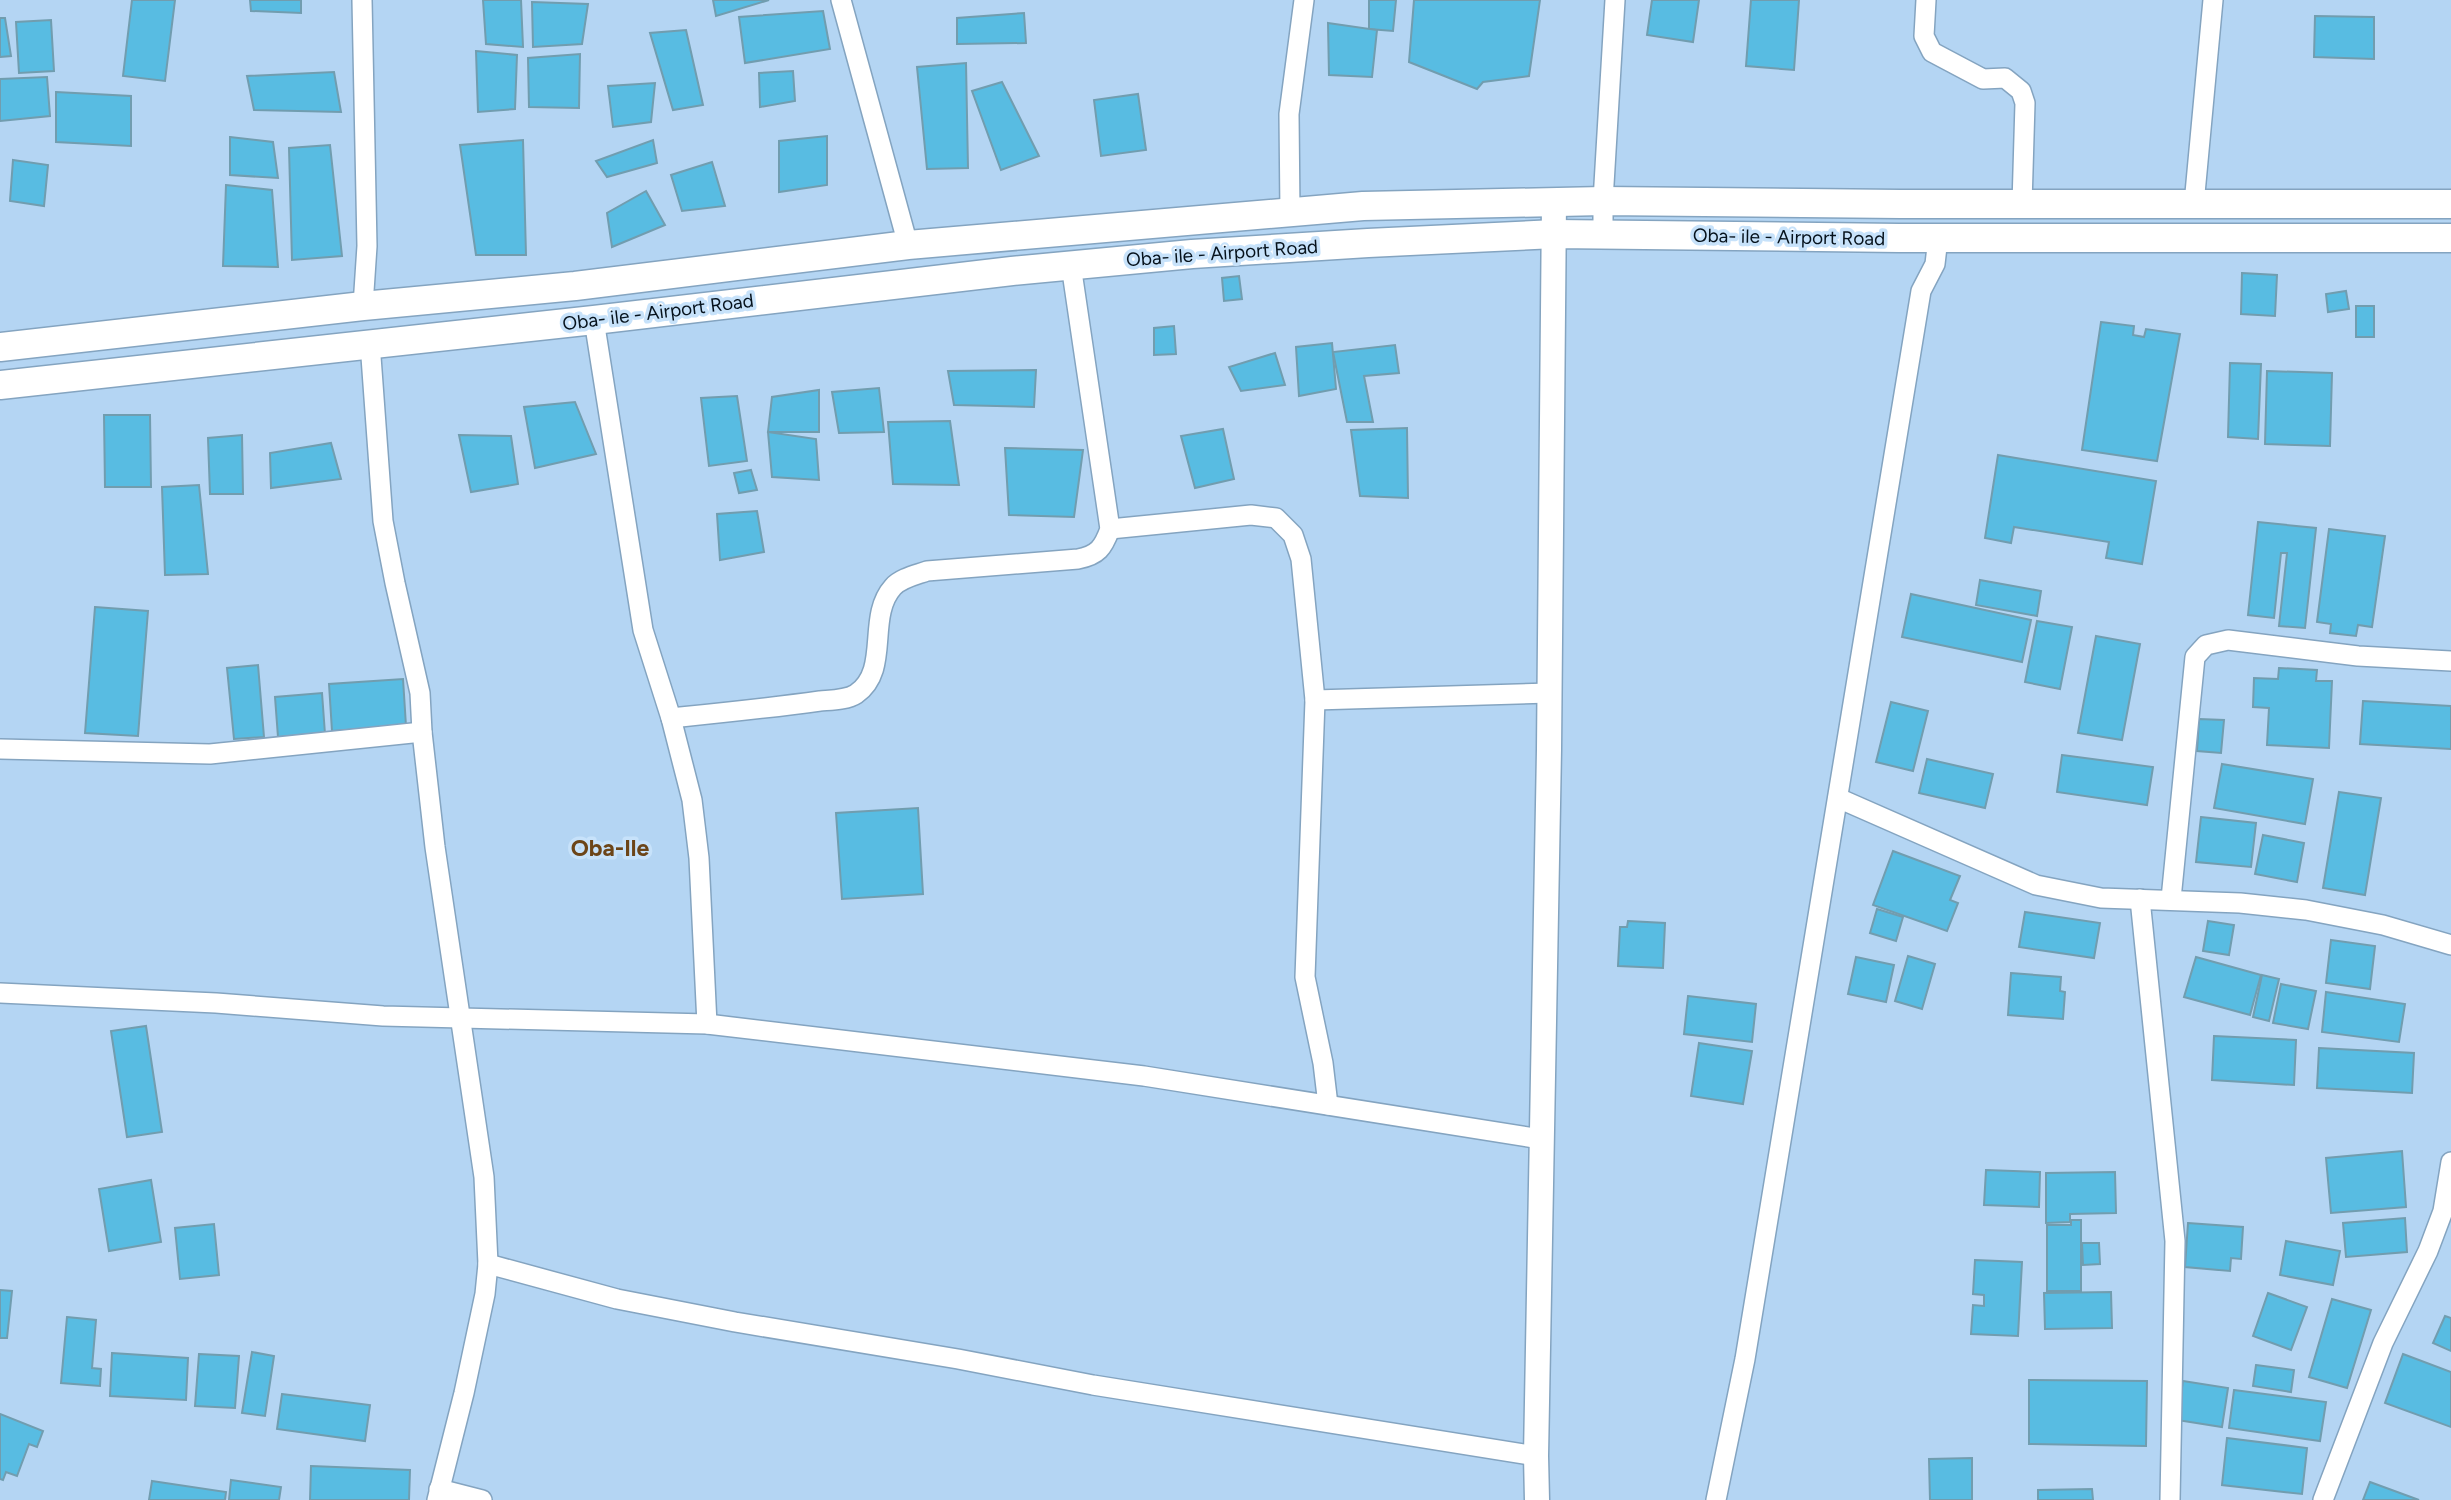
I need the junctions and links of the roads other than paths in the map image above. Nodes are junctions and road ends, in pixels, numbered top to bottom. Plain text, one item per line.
1 (362, 0) edge
2 (841, 0) edge
3 (1304, 0) edge
4 (1615, 0) edge
5 (1926, 0) edge
6 (2213, 0) edge
7 (1603, 201) junction
8 (1554, 202) junction
9 (2022, 204) junction
10 (2194, 204) junction
11 (2451, 204) edge
12 (1363, 206) junction
13 (1290, 213) junction
14 (1555, 234) junction
15 (1603, 234) junction
16 (1938, 238) junction
17 (2451, 238) edge
18 (1368, 243) junction
19 (908, 244) junction
20 (1072, 265) junction
21 (363, 306) junction
22 (594, 320) junction
23 (370, 343) junction
24 (0, 347) edge
25 (0, 385) edge
26 (1110, 529) junction
27 (2451, 661) edge
28 (1550, 693) junction
29 (1315, 700) junction
30 (671, 718) junction
31 (422, 732) junction
32 (0, 749) edge
33 (1838, 798) junction
34 (2140, 899) junction
35 (2171, 899) junction
36 (2451, 945) edge
37 (0, 993) edge
38 (460, 1018) junction
39 (707, 1024) junction
40 (1328, 1105) junction
41 (1541, 1139) junction
42 (2451, 1162) edge
43 (488, 1264) junction
44 (1536, 1456) junction
45 (438, 1494) edge
46 (482, 1500) edge
47 (1537, 1500) edge
48 (1716, 1500) edge
49 (2171, 1500) edge
50 (2323, 1500) edge

1 - 21 street
2 - 19 street
3 - 13 street
4 - 7 street
5 - 9 street
6 - 10 street
7 - 8 main road, Oba- ile - Airport Road
7 - 9 main road, Oba- ile - Airport Road
7 - 15 street
8 - 12 main road, Oba- ile - Airport Road
8 - 14 street
9 - 10 main road, Oba- ile - Airport Road
10 - 11 main road, Oba- ile - Airport Road
12 - 13 main road, Oba- ile - Airport Road
12 - 18 main road
13 - 19 main road, Oba- ile - Airport Road
14 - 15 main road, Oba- ile - Airport Road
14 - 18 main road, Oba- ile - Airport Road
14 - 28 street
15 - 16 main road, Oba- ile - Airport Road
16 - 17 main road, Oba- ile - Airport Road
16 - 33 street
18 - 20 main road, Oba- ile - Airport Road
19 - 21 main road, Oba- ile - Airport Road
20 - 22 main road, Oba- ile - Airport Road
20 - 26 street
21 - 24 main road, Oba- ile - Airport Road
22 - 23 main road, Oba- ile - Airport Road
22 - 30 street
23 - 25 main road, Oba- ile - Airport Road
23 - 31 street
26 - 29 street
26 - 30 street
27 - 35 street
28 - 29 street
28 - 41 street
29 - 40 street
30 - 39 street
31 - 32 street
31 - 38 street
33 - 34 street
33 - 48 street
34 - 35 street
34 - 49 street
35 - 36 street
37 - 38 street
38 - 39 street
38 - 43 street
39 - 40 street
40 - 41 street
41 - 44 street
42 - 50 street
43 - 44 street
43 - 45 street
44 - 47 street
45 - 46 street

